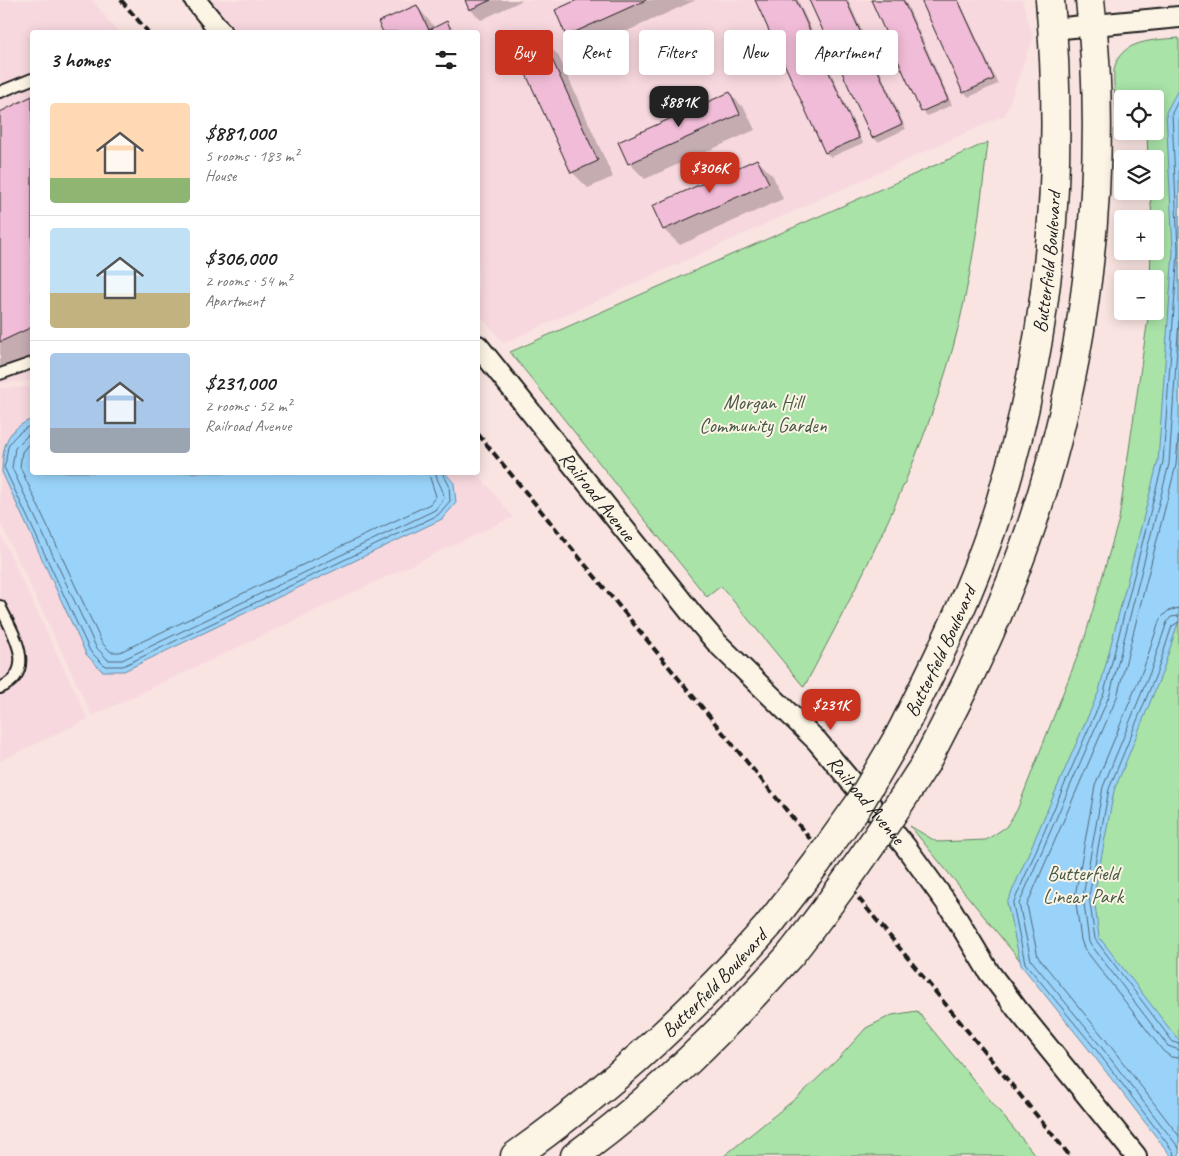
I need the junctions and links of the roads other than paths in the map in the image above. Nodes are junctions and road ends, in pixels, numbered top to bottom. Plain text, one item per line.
1 (195, 0) edge
2 (1050, 0) edge
3 (1091, 13) edge
4 (1179, 17) edge
5 (1052, 29) junction
6 (219, 30) edge
7 (30, 80) edge
8 (0, 92) edge
9 (480, 349) edge
10 (30, 364) edge
11 (0, 374) edge
12 (0, 606) edge
13 (0, 688) edge
14 (515, 1156) edge
15 (575, 1156) edge
16 (1136, 1156) edge

1 - 6 street
2 - 5 main road, Butterfield Boulevard
3 - 4 street
3 - 5 street
3 - 15 main road, Butterfield Boulevard, bridge
5 - 14 main road, Butterfield Boulevard, bridge
7 - 8 lane
9 - 16 street, Railroad Avenue
10 - 11 lane
12 - 13 lane

